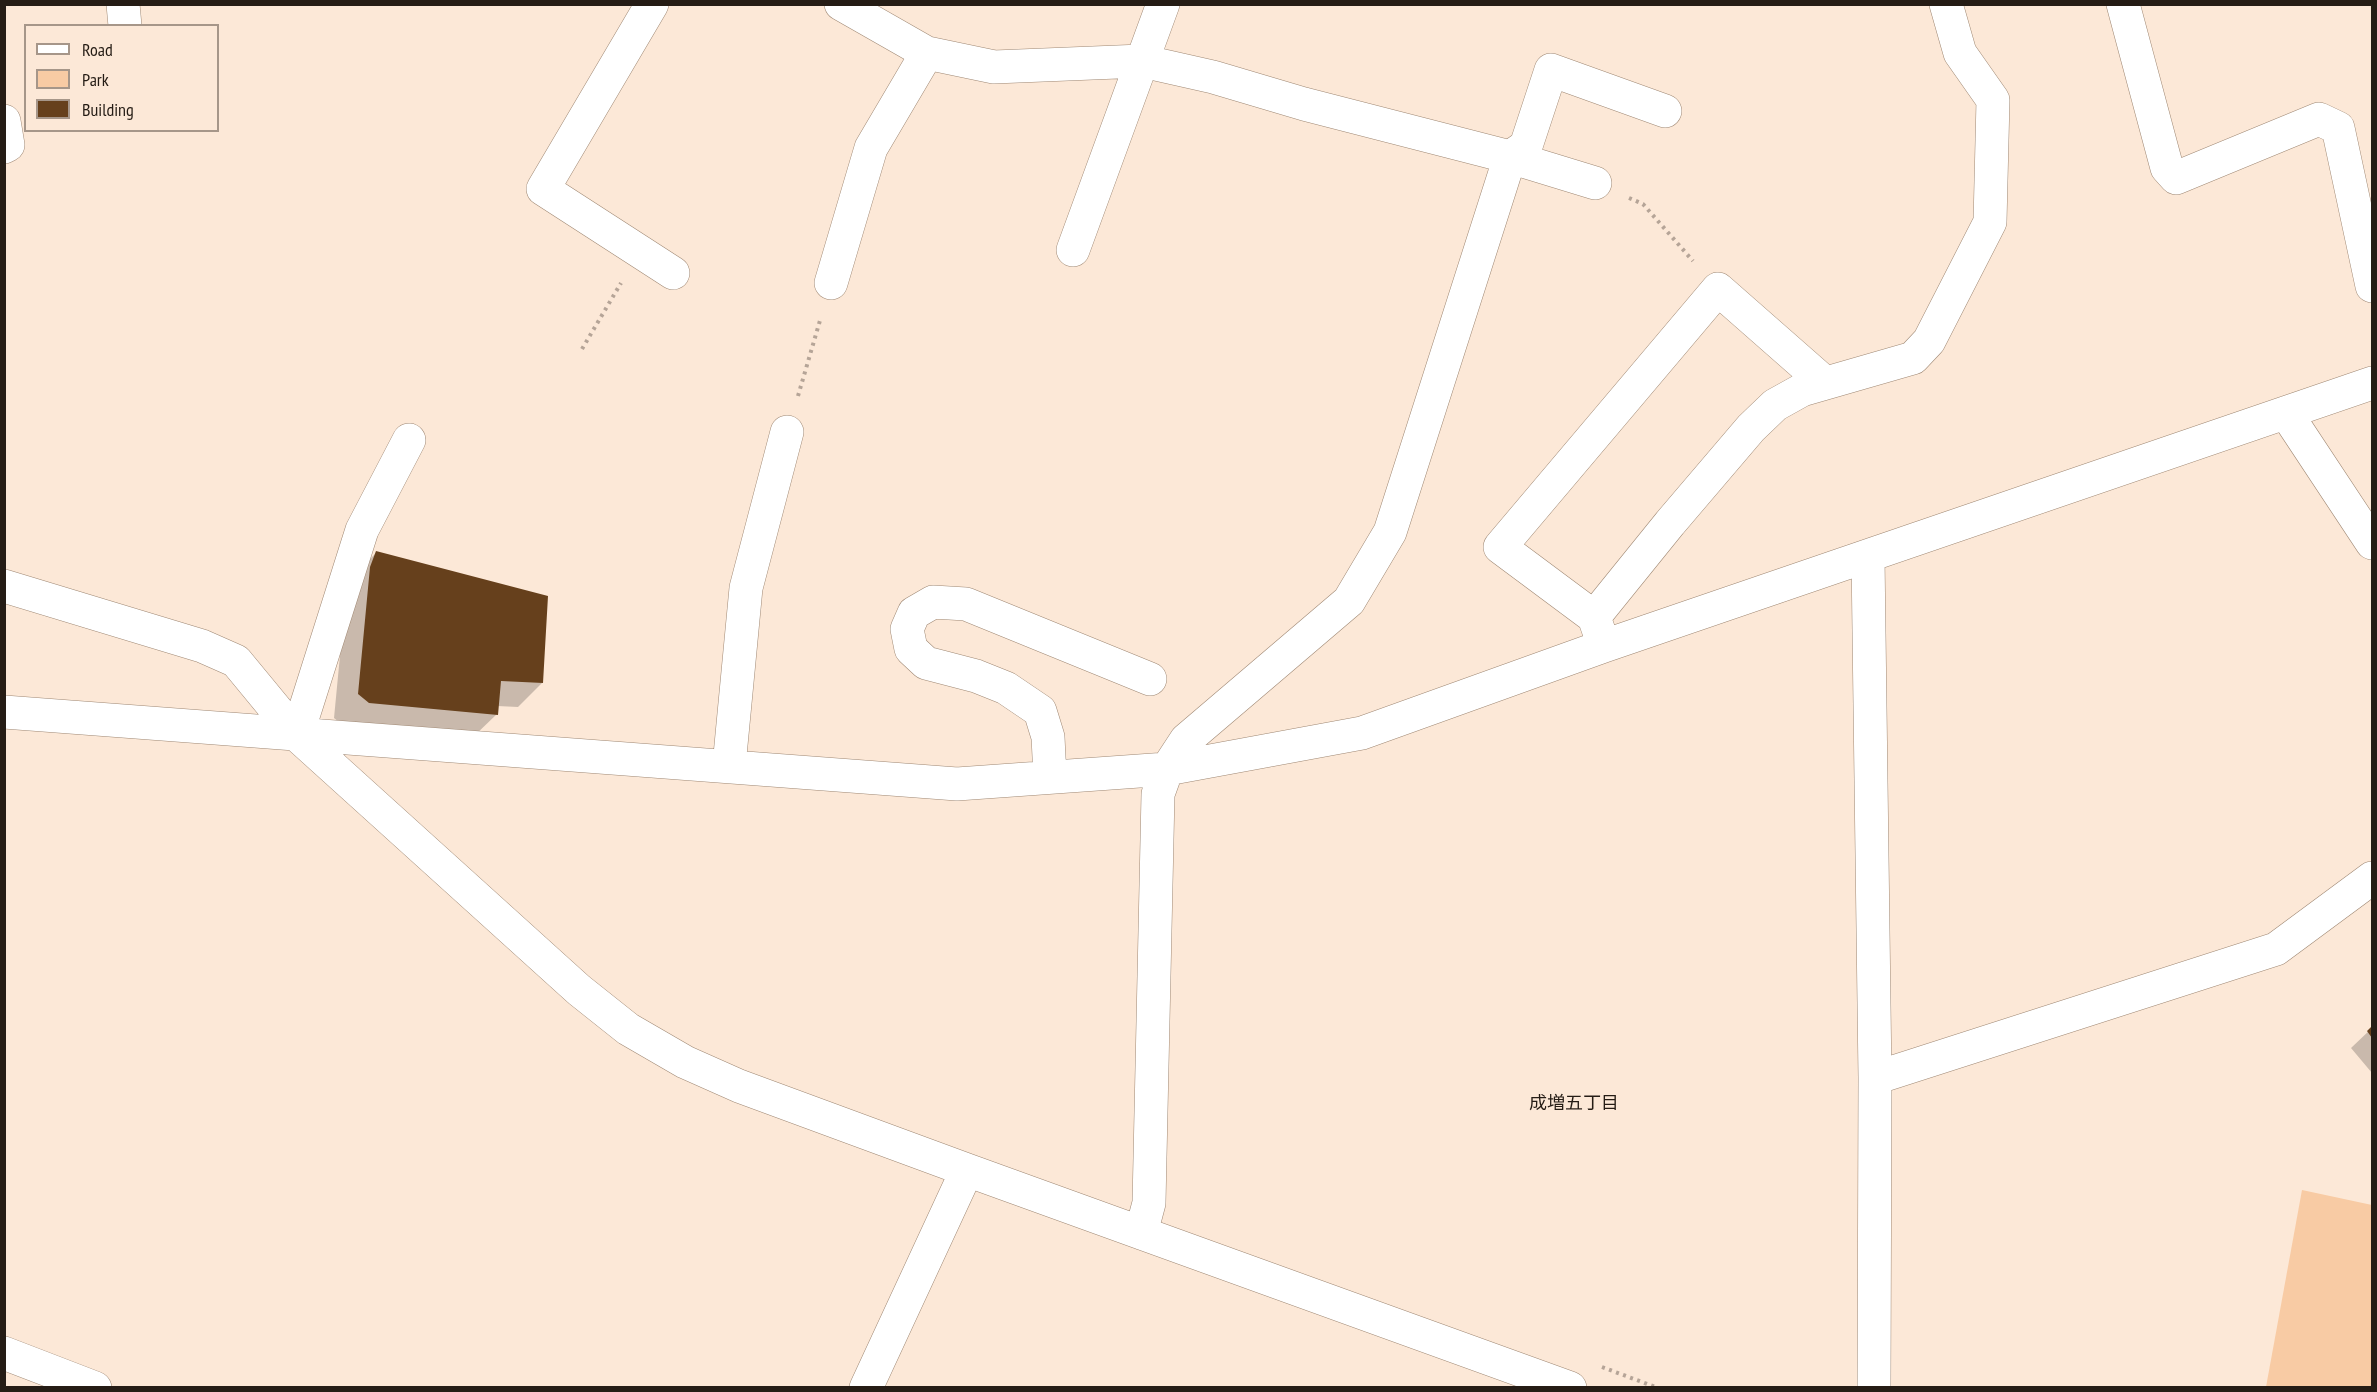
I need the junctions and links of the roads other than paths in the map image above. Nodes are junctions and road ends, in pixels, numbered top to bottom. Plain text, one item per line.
1 (123, 4) edge
2 (652, 4) edge
3 (841, 4) edge
4 (1163, 4) edge
5 (1946, 4) edge
6 (2123, 4) edge
7 (125, 24) edge
8 (927, 53) junction
9 (1142, 61) junction
10 (1665, 111) dead end
11 (1510, 157) junction
12 (1595, 183) road end
13 (1073, 250) dead end
14 (673, 273) dead end
15 (831, 283) road end
16 (2373, 286) edge
17 (1825, 383) junction
18 (2373, 383) edge
19 (2286, 413) junction
20 (787, 432) road end
21 (409, 440) dead end
22 (2373, 543) edge
23 (1868, 557) junction
24 (4, 586) edge
25 (1599, 632) junction
26 (1149, 679) dead end
27 (4, 712) edge
28 (297, 735) junction
29 (729, 766) junction
30 (1167, 769) junction
31 (1050, 777) junction
32 (2373, 878) edge
33 (1875, 1078) junction
34 (967, 1170) junction
35 (1141, 1233) junction
36 (4, 1353) edge
37 (95, 1388) edge
38 (866, 1388) edge
39 (1570, 1388) edge
40 (1874, 1388) edge

1 - 7 street
2 - 14 street
3 - 8 street
4 - 9 street
5 - 17 street
6 - 16 street
8 - 9 street
8 - 15 street
9 - 11 street
9 - 13 street
10 - 11 street
11 - 12 street
11 - 30 street
17 - 25 street
17 - 25 street
18 - 19 street
19 - 22 street
19 - 23 street
20 - 29 street
21 - 28 street
23 - 25 street
23 - 33 street
24 - 28 street
25 - 30 street
26 - 31 street
27 - 28 street
28 - 29 street
28 - 34 street
29 - 31 street
30 - 31 street
30 - 35 street
32 - 33 street
33 - 40 street
34 - 35 street
34 - 38 street
35 - 39 street
36 - 37 street

